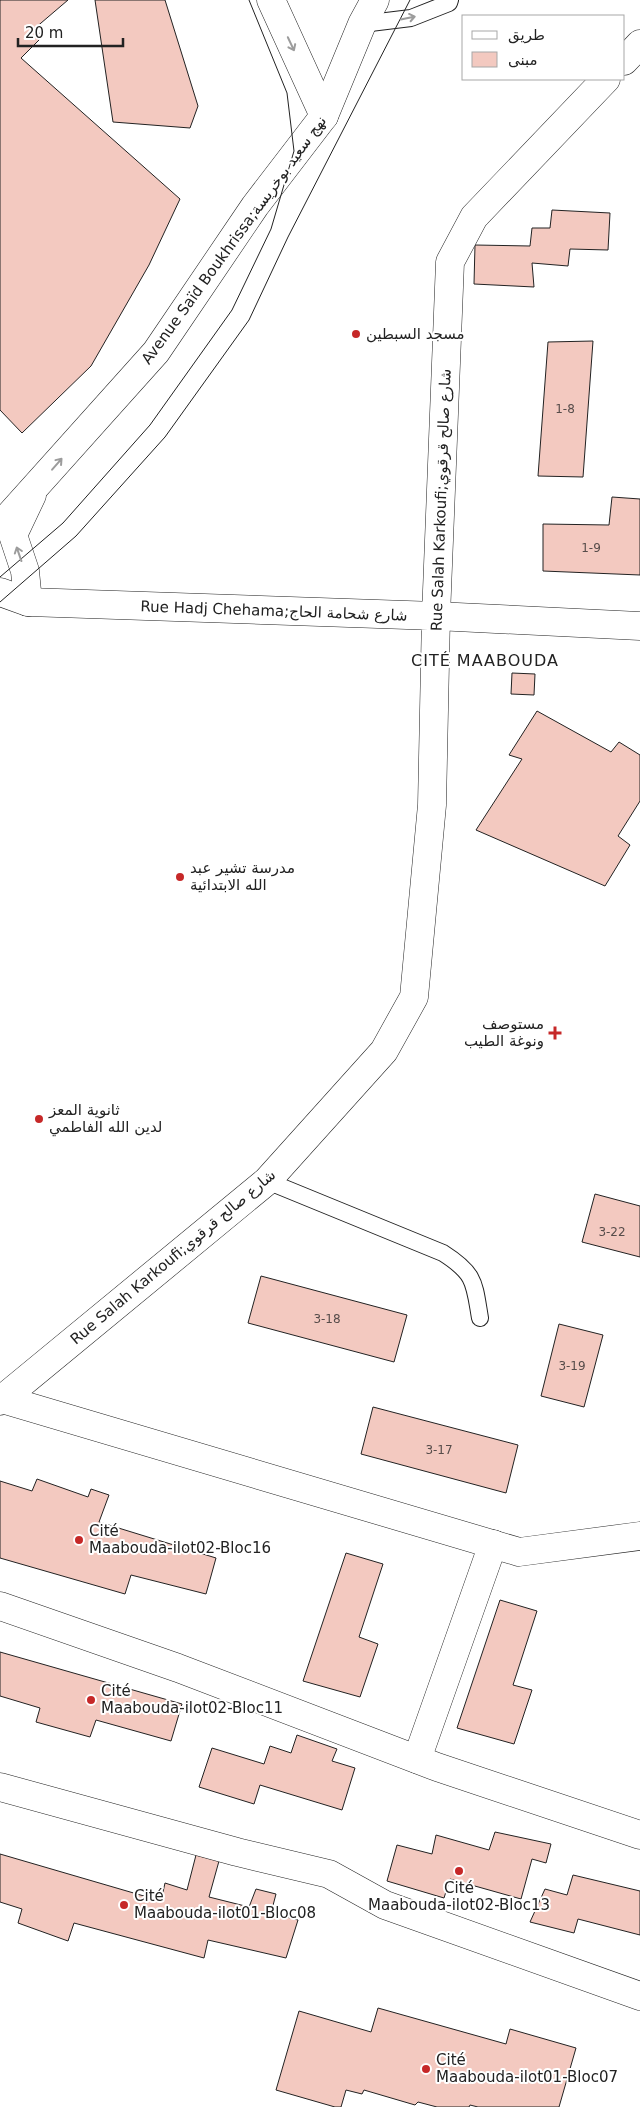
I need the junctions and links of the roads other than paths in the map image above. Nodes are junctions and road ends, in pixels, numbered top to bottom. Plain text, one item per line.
1 (271, 0) edge
2 (375, 0) edge
3 (450, 0) edge
4 (362, 24) junction
5 (640, 44) edge
6 (625, 60) edge
7 (605, 80) edge
8 (324, 116) junction
9 (37, 486) junction
10 (0, 526) edge
11 (0, 592) edge
12 (28, 602) junction
13 (436, 616) junction
14 (640, 626) edge
15 (267, 1182) junction
16 (480, 1318) dead end
17 (1, 1400) edge
18 (640, 1536) edge
19 (493, 1544) junction
20 (0, 1606) edge
21 (417, 1758) junction
22 (0, 1787) edge
23 (640, 1835) edge
24 (640, 1996) edge

1 -> 8 street
2 - 4 street, Avenue Saïd Boukhrissa;نهج سعيد بوخريسة
4 -> 3 lane
4 - 8 street, Avenue Saïd Boukhrissa;نهج سعيد بوخريسة
5 - 6 street
7 - 13 street, Rue Salah Karkoufi;شارع صالح قرقوي
9 -> 8 street, Avenue Saïd Boukhrissa;نهج سعيد بوخريسة
9 - 10 street, Avenue Saïd Boukhrissa;نهج سعيد بوخريسة
12 -> 9 street
11 - 12 street, Rue Hadj Chehama;شارع شحامة الحاج
12 - 13 street, Rue Hadj Chehama;شارع شحامة الحاج
13 - 14 street, Rue Hadj Chehama;شارع شحامة الحاج
13 - 15 street, Rue Salah Karkoufi;شارع صالح قرقوي
15 - 16 lane
15 - 17 street, Rue Salah Karkoufi;شارع صالح قرقوي
17 - 19 street
18 - 19 street
19 - 21 street
20 - 21 street
21 - 23 street
22 - 24 street

